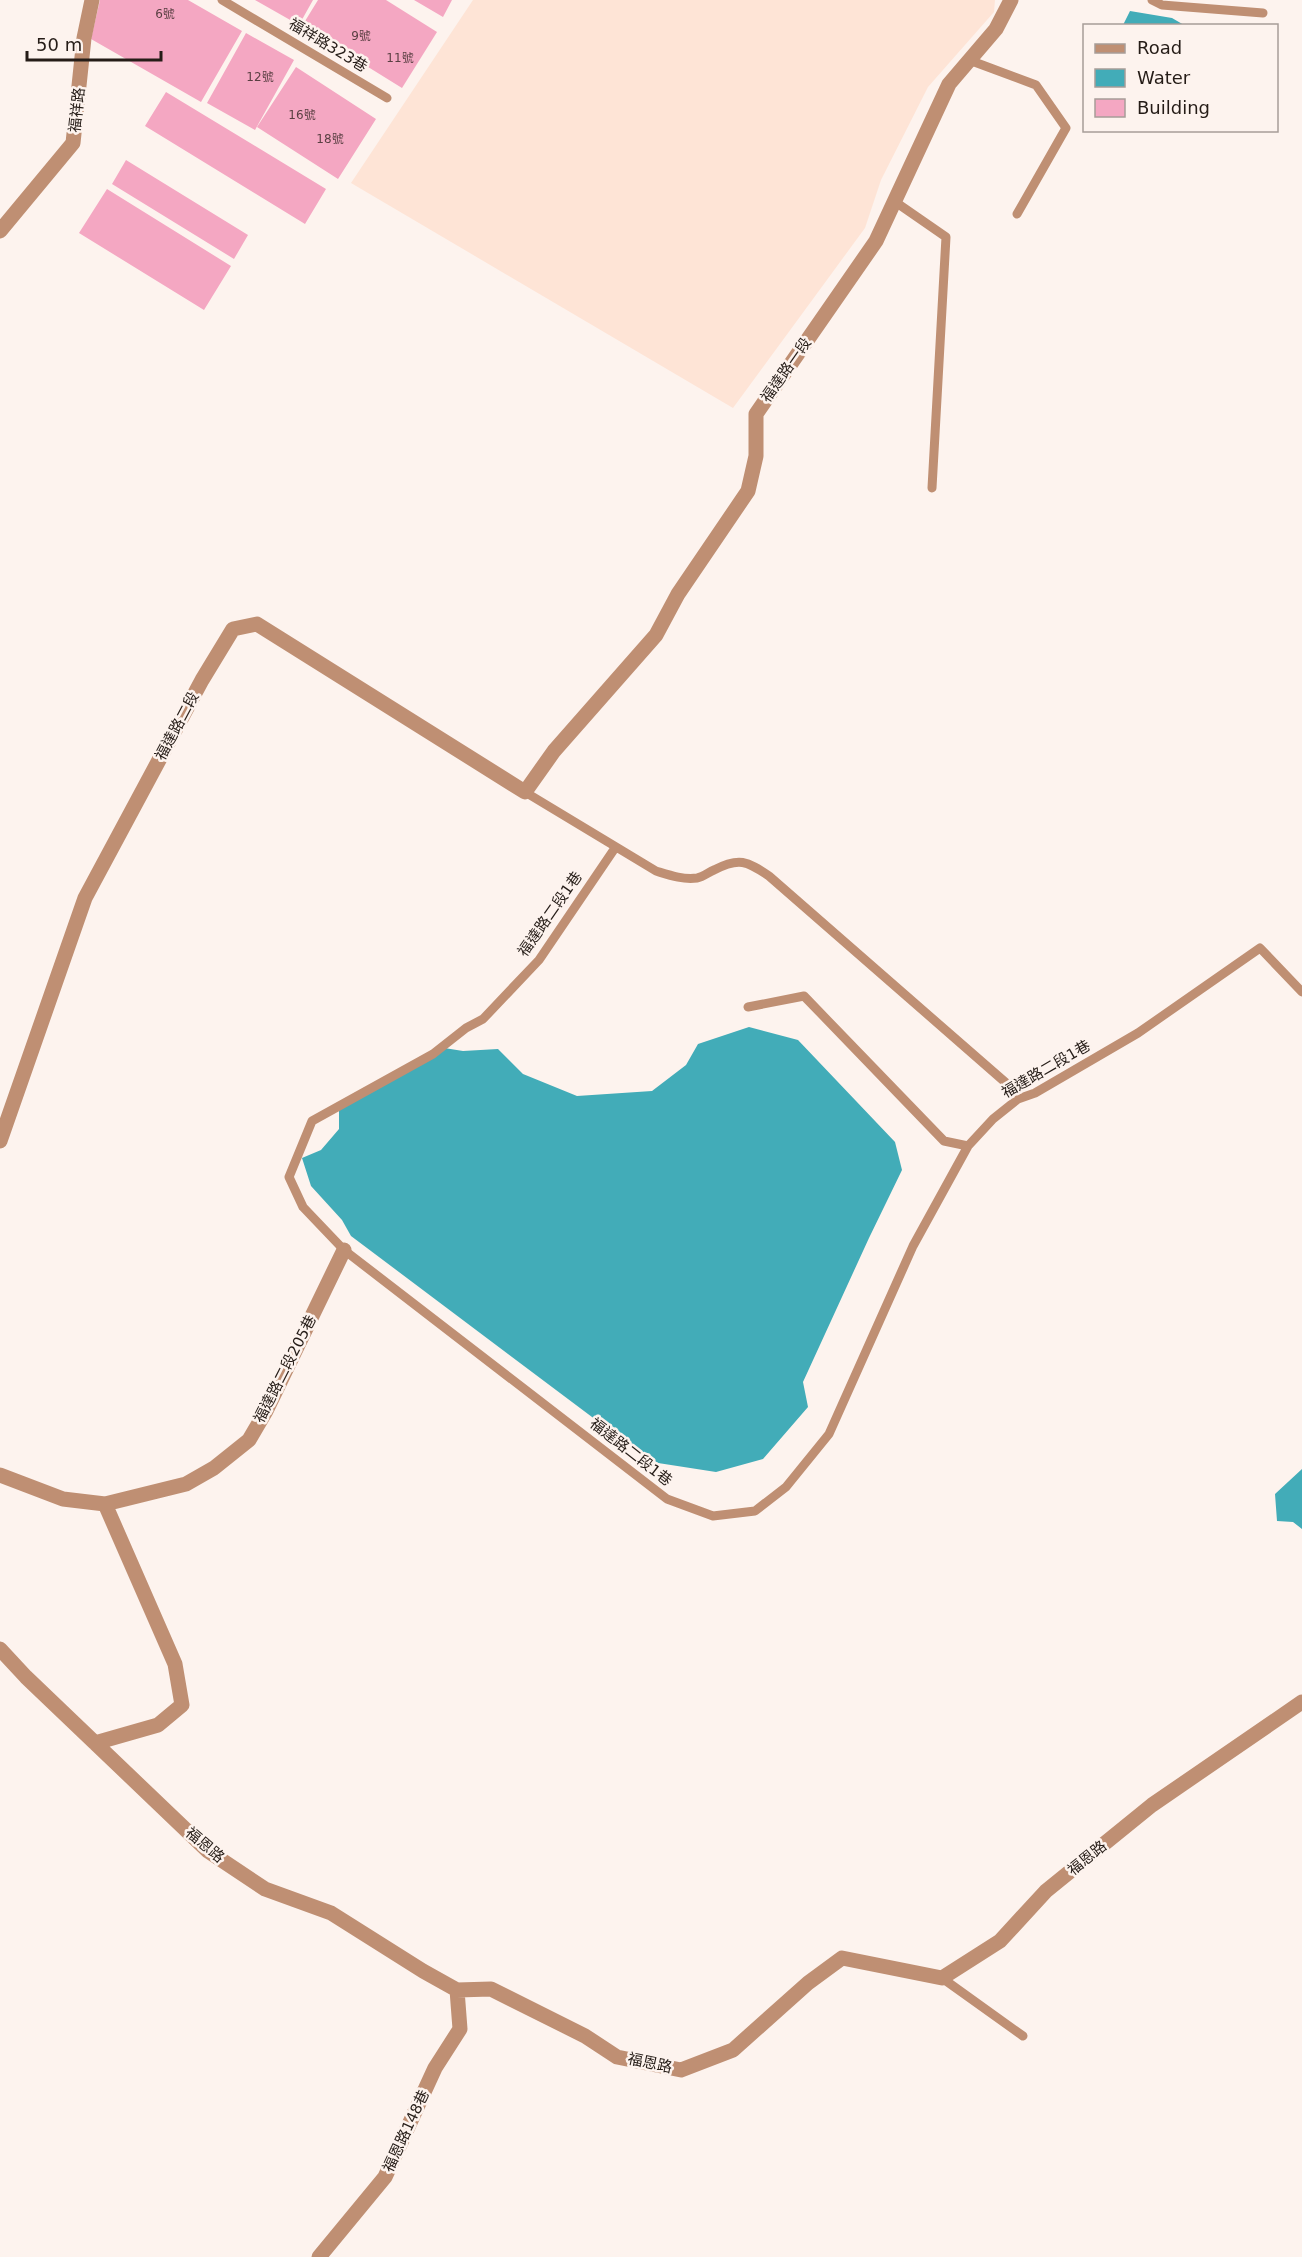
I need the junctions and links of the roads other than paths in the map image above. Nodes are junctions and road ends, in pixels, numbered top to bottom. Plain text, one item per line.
1 (92, 0) edge
2 (222, 0) edge
3 (1011, 0) edge
4 (1152, 0) edge
5 (1263, 13) dead end
6 (969, 60) junction
7 (387, 98) dead end
8 (894, 201) junction
9 (1017, 214) dead end
10 (0, 231) edge
11 (932, 488) dead end
12 (525, 792) junction
13 (615, 848) junction
14 (1302, 992) edge
15 (748, 1007) dead end
16 (1017, 1099) junction
17 (0, 1141) edge
18 (968, 1146) junction
19 (344, 1250) junction
20 (0, 1475) edge
21 (105, 1504) junction
22 (0, 1649) edge
23 (1302, 1702) edge
24 (95, 1743) junction
25 (942, 1978) junction
26 (457, 1990) junction
27 (1023, 2036) dead end
28 (319, 2257) edge

1 - 10 street, 福祥路
2 - 7 lane, 福祥路323巷
3 - 6 street, 福達路一段
4 - 5 lane
6 - 8 street, 福達路一段
6 - 9 lane
8 - 11 lane
8 - 12 street, 福達路一段
12 - 13 lane
12 - 17 street, 福達路二段
13 - 16 lane
13 - 19 lane, 福達路二段1巷
14 - 16 lane, 福達路二段1巷
15 - 18 lane
16 - 18 lane, 福達路二段1巷
18 - 19 lane, 福達路二段1巷
19 - 21 street, 福達路二段205巷
20 - 21 street, 福達路二段205巷
21 - 24 street
22 - 24 street, 福恩路
23 - 25 street, 福恩路
24 - 26 street, 福恩路
25 - 26 street, 福恩路
25 - 27 lane
26 - 28 street, 福恩路148巷

